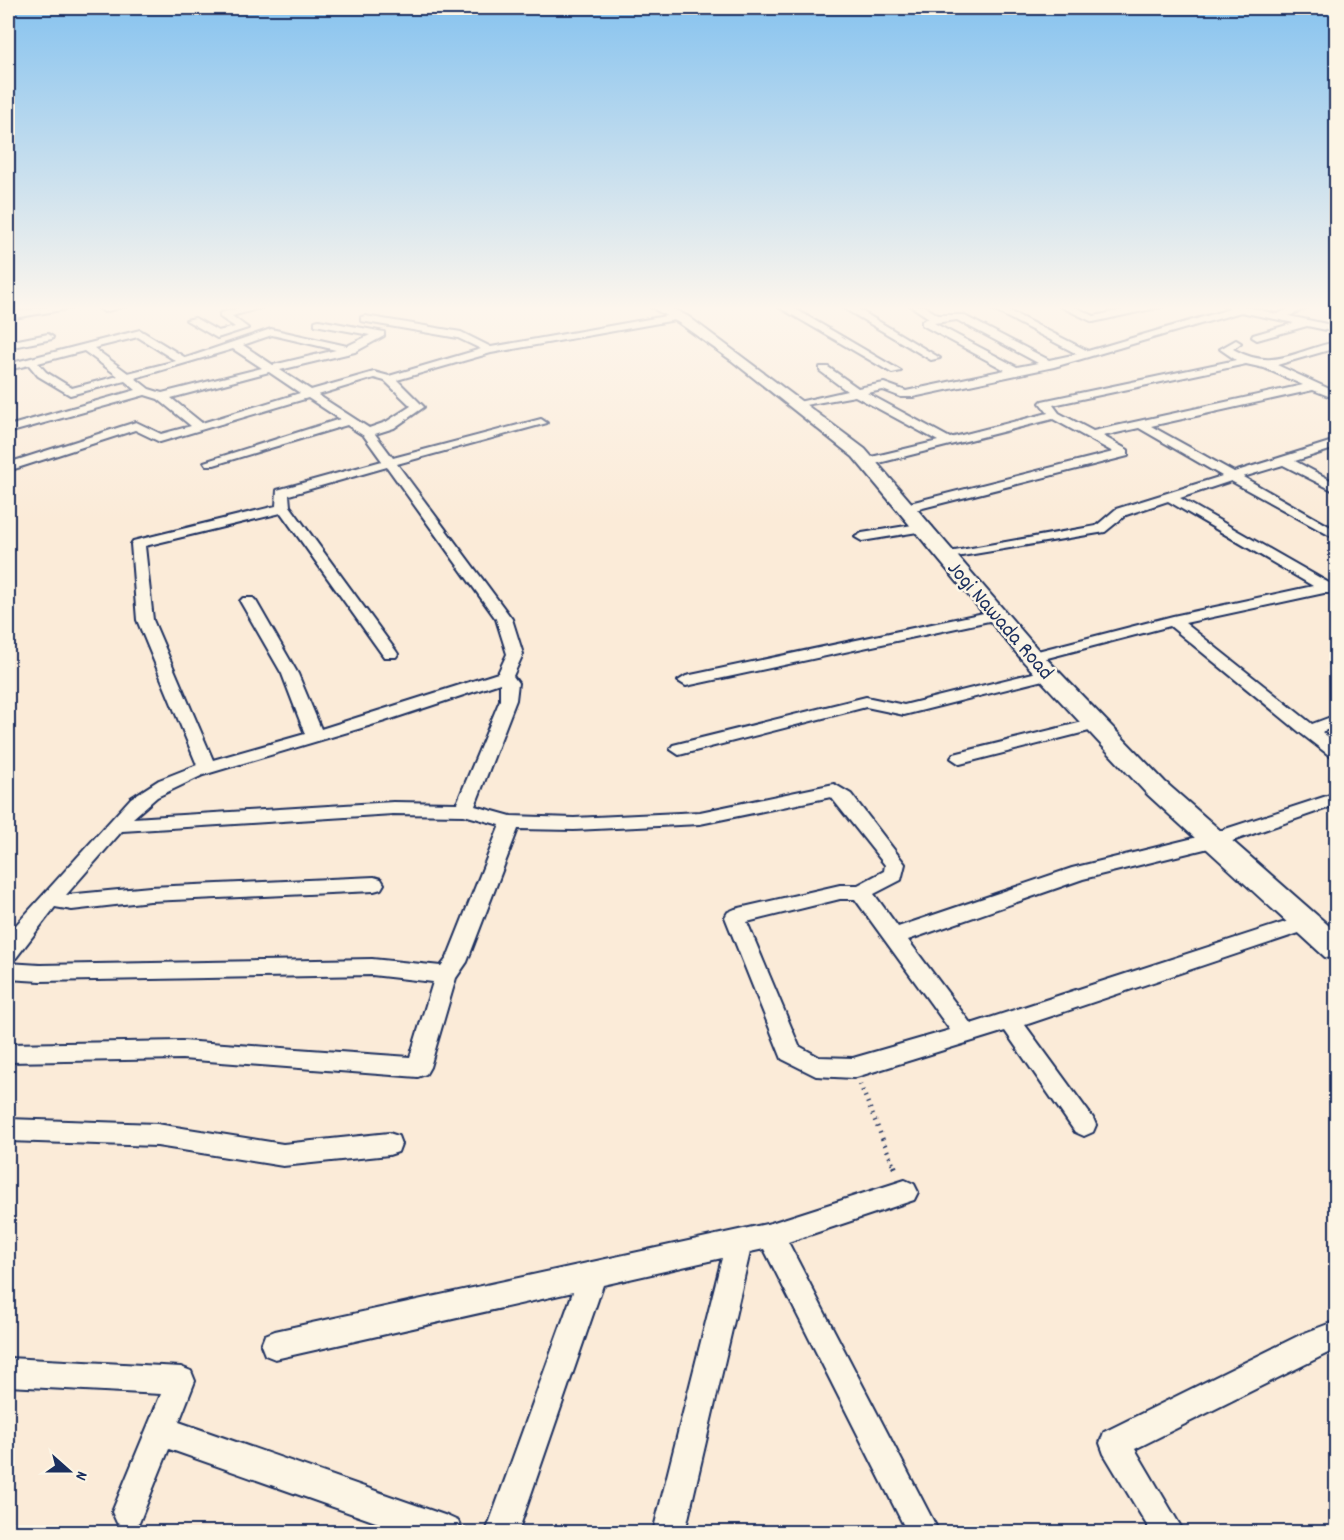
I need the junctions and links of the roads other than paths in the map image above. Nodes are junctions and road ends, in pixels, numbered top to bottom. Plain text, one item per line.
1 (48, 378) edge
2 (127, 378) edge
3 (131, 378) edge
4 (236, 378) edge
5 (284, 378) edge
6 (363, 378) edge
7 (385, 378) edge
8 (393, 378) edge
9 (761, 378) edge
10 (836, 378) edge
11 (989, 378) edge
12 (1166, 378) edge
13 (1296, 378) edge
14 (389, 379) junction
15 (1314, 386) junction
16 (145, 391) junction
17 (856, 392) junction
18 (309, 394) junction
19 (1336, 396) edge
20 (162, 397) junction
21 (798, 405) junction
22 (1055, 415) junction
23 (347, 422) junction
24 (541, 423) dead end
25 (1143, 426) junction
26 (200, 427) junction
27 (8, 430) edge
28 (368, 433) junction
29 (1093, 435) junction
30 (949, 442) junction
31 (1336, 444) edge
32 (1283, 460) junction
33 (210, 462) dead end
34 (867, 462) junction
35 (391, 464) junction
36 (8, 467) edge
37 (1232, 476) junction
38 (1336, 488) edge
39 (1168, 496) junction
40 (283, 508) junction
41 (907, 508) junction
42 (925, 527) junction
43 (1336, 535) edge
44 (862, 537) dead end
45 (949, 556) junction
46 (1333, 590) edge
47 (248, 601) dead end
48 (998, 615) junction
49 (1173, 621) junction
50 (390, 654) dead end
51 (1032, 657) junction
52 (1049, 674) junction
53 (504, 677) junction
54 (686, 681) dead end
55 (1336, 720) edge
56 (1095, 724) junction
57 (1309, 731) junction
58 (314, 734) junction
59 (679, 749) dead end
60 (1336, 752) edge
61 (960, 758) dead end
62 (207, 766) junction
63 (1336, 799) edge
64 (464, 809) junction
65 (511, 822) junction
66 (117, 825) junction
67 (1214, 840) junction
68 (374, 884) dead end
69 (861, 892) junction
70 (51, 898) junction
71 (1307, 923) junction
72 (894, 937) junction
73 (1336, 949) edge
74 (8, 952) edge
75 (8, 971) edge
76 (446, 975) junction
77 (1010, 1021) junction
78 (966, 1035) junction
79 (8, 1053) edge
80 (1083, 1125) dead end
81 (8, 1130) edge
82 (389, 1144) dead end
83 (904, 1192) road end
84 (771, 1235) junction
85 (739, 1242) junction
86 (593, 1274) junction
87 (1336, 1335) edge
88 (275, 1345) dead end
89 (8, 1372) edge
90 (162, 1431) junction
91 (128, 1512) dead end
92 (447, 1533) edge
93 (502, 1533) edge
94 (669, 1533) edge
95 (923, 1533) edge
96 (1168, 1533) edge

1 - 2 street
3 - 16 street
4 - 20 street
5 - 18 street
6 - 18 street
7 - 14 street
8 - 14 street
9 - 21 street, Jogi Nawada Road
10 - 17 street
11 - 17 street
12 - 22 street
13 - 15 street
14 - 28 street
15 - 19 street
15 - 25 street
16 - 20 street
16 - 27 street
17 - 21 street
17 - 30 street
18 - 23 street
18 - 26 street
20 - 26 street
21 - 34 street, Jogi Nawada Road
22 - 29 street
22 - 30 street
23 - 28 street
23 - 33 street
24 - 35 street
25 - 29 street
25 - 37 street
26 - 36 street
28 - 35 street
29 - 41 street
30 - 34 street
31 - 32 street
32 - 37 street
32 - 38 street
34 - 41 street, Jogi Nawada Road
35 - 40 street
35 - 53 street
37 - 39 street
37 - 43 street
39 - 45 street
39 - 46 street
40 - 50 street
40 - 62 street
41 - 42 street, Jogi Nawada Road
42 - 44 street
42 - 45 street, Jogi Nawada Road
45 - 48 street, Jogi Nawada Road
46 - 49 street
47 - 58 street
48 - 51 street, Jogi Nawada Road
48 - 54 street
49 - 51 street
49 - 57 street
51 - 52 street, Jogi Nawada Road
52 - 56 street, Jogi Nawada Road
52 - 59 street
53 - 58 street
53 - 64 street
55 - 57 street
56 - 61 street
56 - 67 street, Jogi Nawada Road
57 - 60 street
58 - 62 street
62 - 66 street
63 - 67 street
64 - 65 street
64 - 66 street
65 - 69 street
65 - 76 street
66 - 70 street
67 - 71 street, Jogi Nawada Road
67 - 72 street
68 - 70 street
69 - 72 street
69 - 78 street
70 - 74 street
71 - 73 street, Jogi Nawada Road
71 - 77 street
72 - 78 street
75 - 76 street
76 - 79 street
77 - 78 street
77 - 80 street
81 - 82 street
83 - 84 street
84 - 85 street
84 - 95 street
85 - 86 street
85 - 94 street
86 - 88 street
86 - 93 street
87 - 96 street
89 - 90 street
90 - 91 street
90 - 92 street

